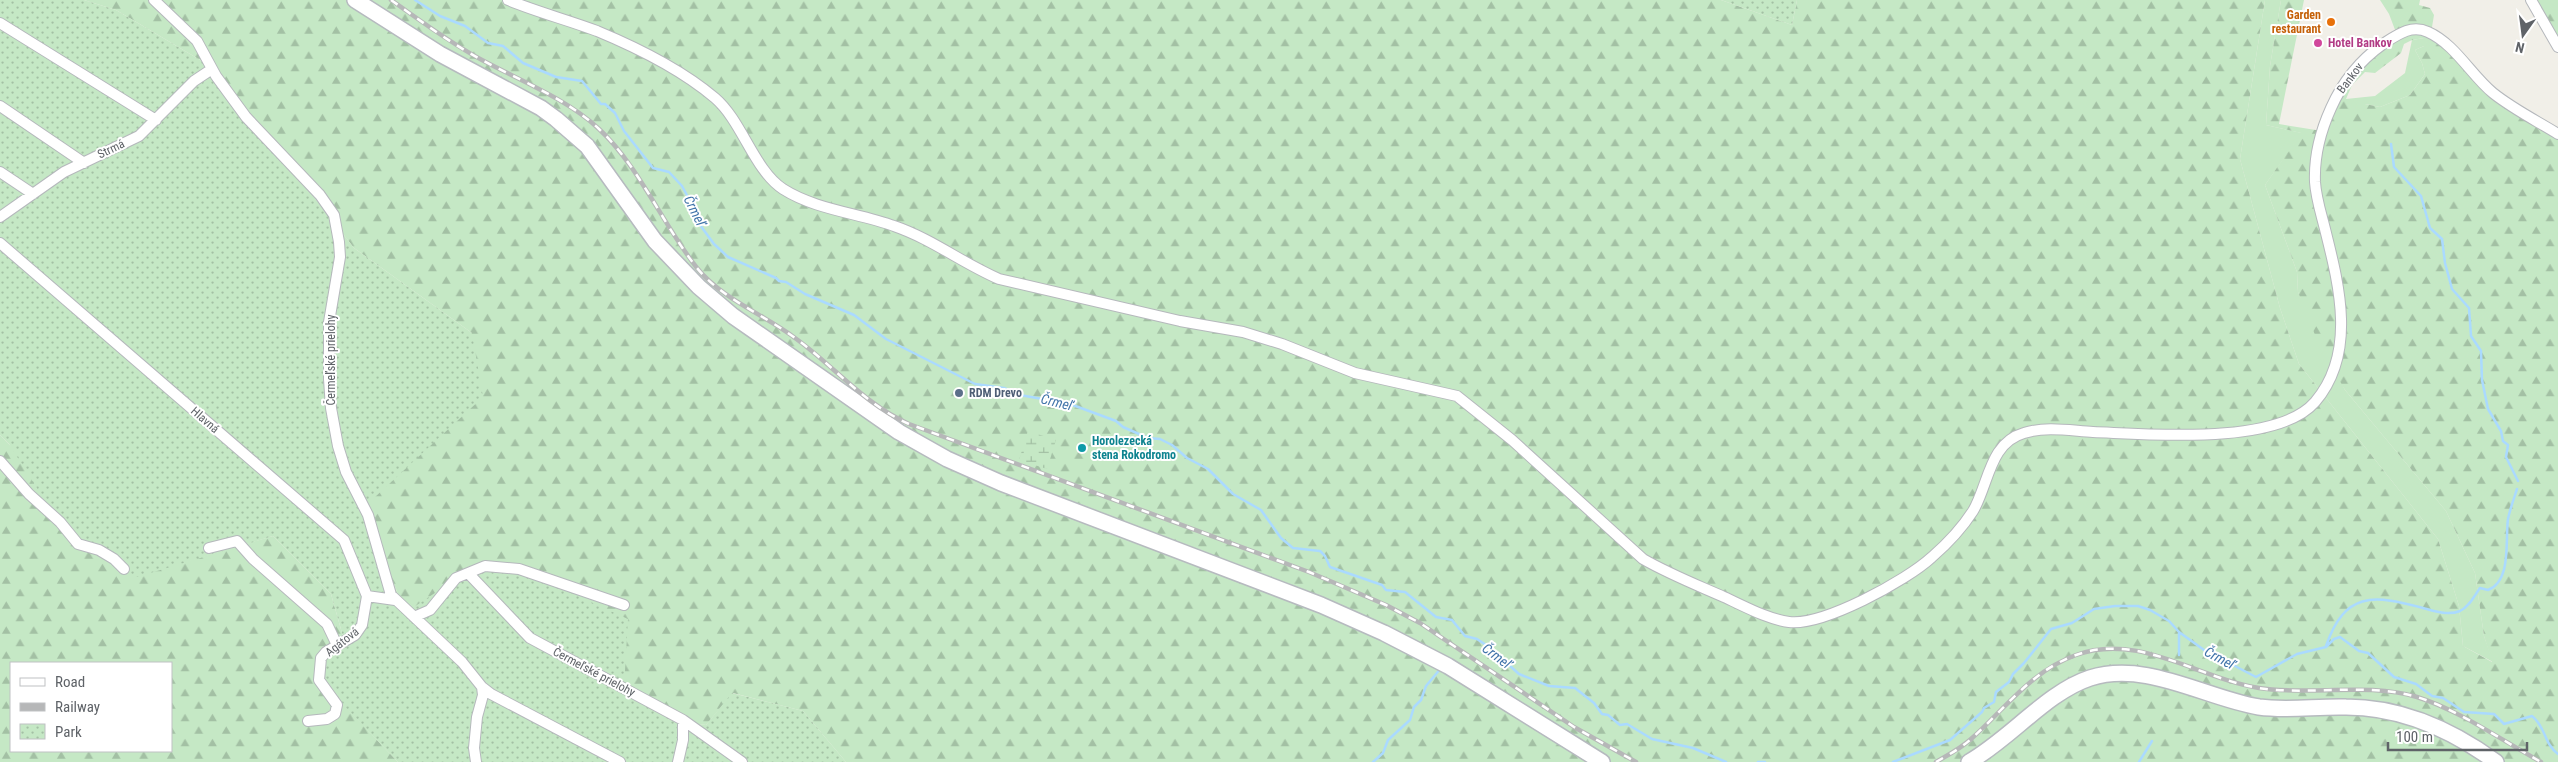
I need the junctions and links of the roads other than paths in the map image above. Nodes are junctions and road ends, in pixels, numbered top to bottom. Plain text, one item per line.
1 (154, 0) edge
2 (355, 0) edge
3 (508, 0) edge
4 (2531, 0) edge
5 (0, 23) edge
6 (2558, 47) edge
7 (212, 69) junction
8 (0, 106) edge
9 (156, 120) junction
10 (2558, 134) edge
11 (84, 163) junction
12 (0, 172) edge
13 (33, 194) junction
14 (0, 217) edge
15 (0, 243) edge
16 (0, 461) edge
17 (209, 548) dead end
18 (124, 569) dead end
19 (468, 573) junction
20 (367, 596) junction
21 (395, 600) junction
22 (624, 605) dead end
23 (414, 617) junction
24 (337, 645) junction
25 (482, 687) junction
26 (682, 720) junction
27 (308, 721) dead end
28 (476, 762) edge
29 (620, 762) edge
30 (678, 762) edge
31 (742, 762) edge
32 (1602, 762) edge
33 (1969, 762) edge
34 (2496, 762) edge

1 - 7 street, Čermeľské prielohy
2 - 32 main road
3 - 10 street, Bankov
4 - 6 street
5 - 9 street
7 - 9 street, Strmá
7 - 21 street, Čermeľské prielohy
8 - 11 street
9 - 11 street, Strmá
11 - 13 street, Strmá
12 - 13 street
13 - 14 street, Strmá
15 - 20 street, Hlavná
16 - 18 street
17 - 24 street
19 - 22 street
19 - 23 street
19 - 26 street, Čermeľské prielohy
20 - 21 street
20 - 24 street, Agátová
21 - 23 street, Čermeľské prielohy
23 - 25 street, Čermeľské prielohy
24 - 27 street, Agátová
25 - 28 street
25 - 29 street, Čermeľské prielohy
26 - 30 street
26 - 31 street, Čermeľské prielohy
33 - 34 main road

